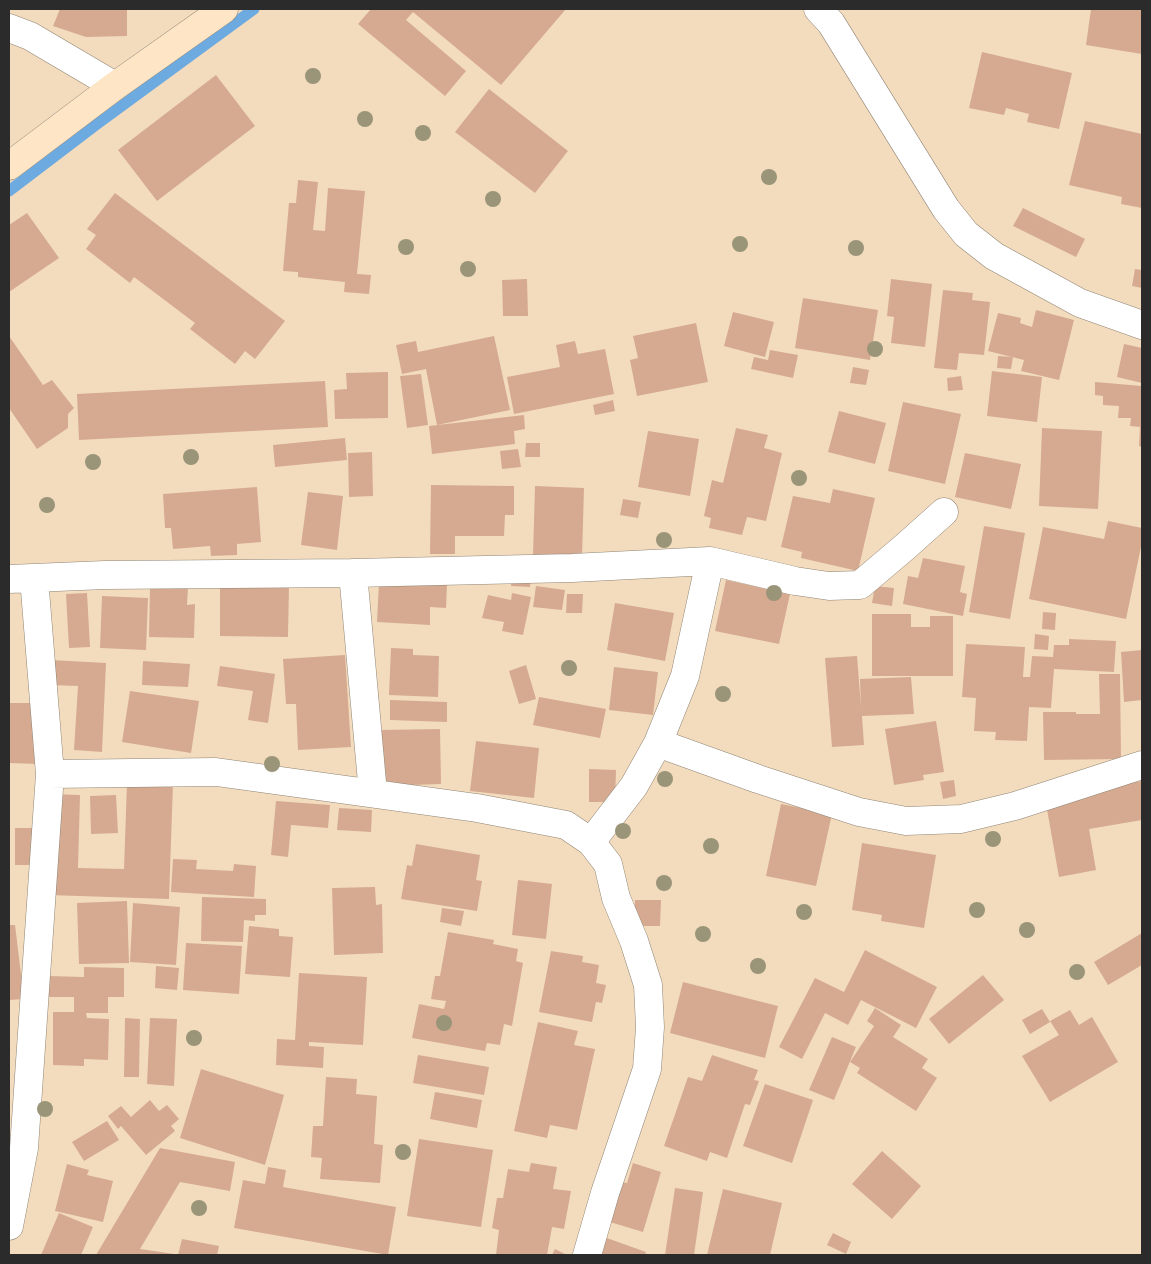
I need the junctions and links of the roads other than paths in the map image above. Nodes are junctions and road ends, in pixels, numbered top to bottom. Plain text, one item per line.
1 (224, 9) edge
2 (818, 9) edge
3 (9, 28) edge
4 (115, 86) junction
5 (9, 166) edge
6 (1142, 325) edge
7 (944, 512) dead end
8 (710, 561) junction
9 (353, 573) junction
10 (21, 578) edge
11 (658, 743) junction
12 (1142, 764) edge
13 (50, 774) junction
14 (373, 793) junction
15 (591, 842) junction
16 (9, 1226) edge
17 (587, 1255) edge

1 - 4 street
2 - 6 street
3 - 4 street
4 - 5 street
7 - 8 street
8 - 9 street
8 - 11 street
9 - 10 street
9 - 14 street
10 - 13 street
11 - 12 street
11 - 15 street
13 - 14 street
13 - 16 street
14 - 15 street
15 - 17 street

